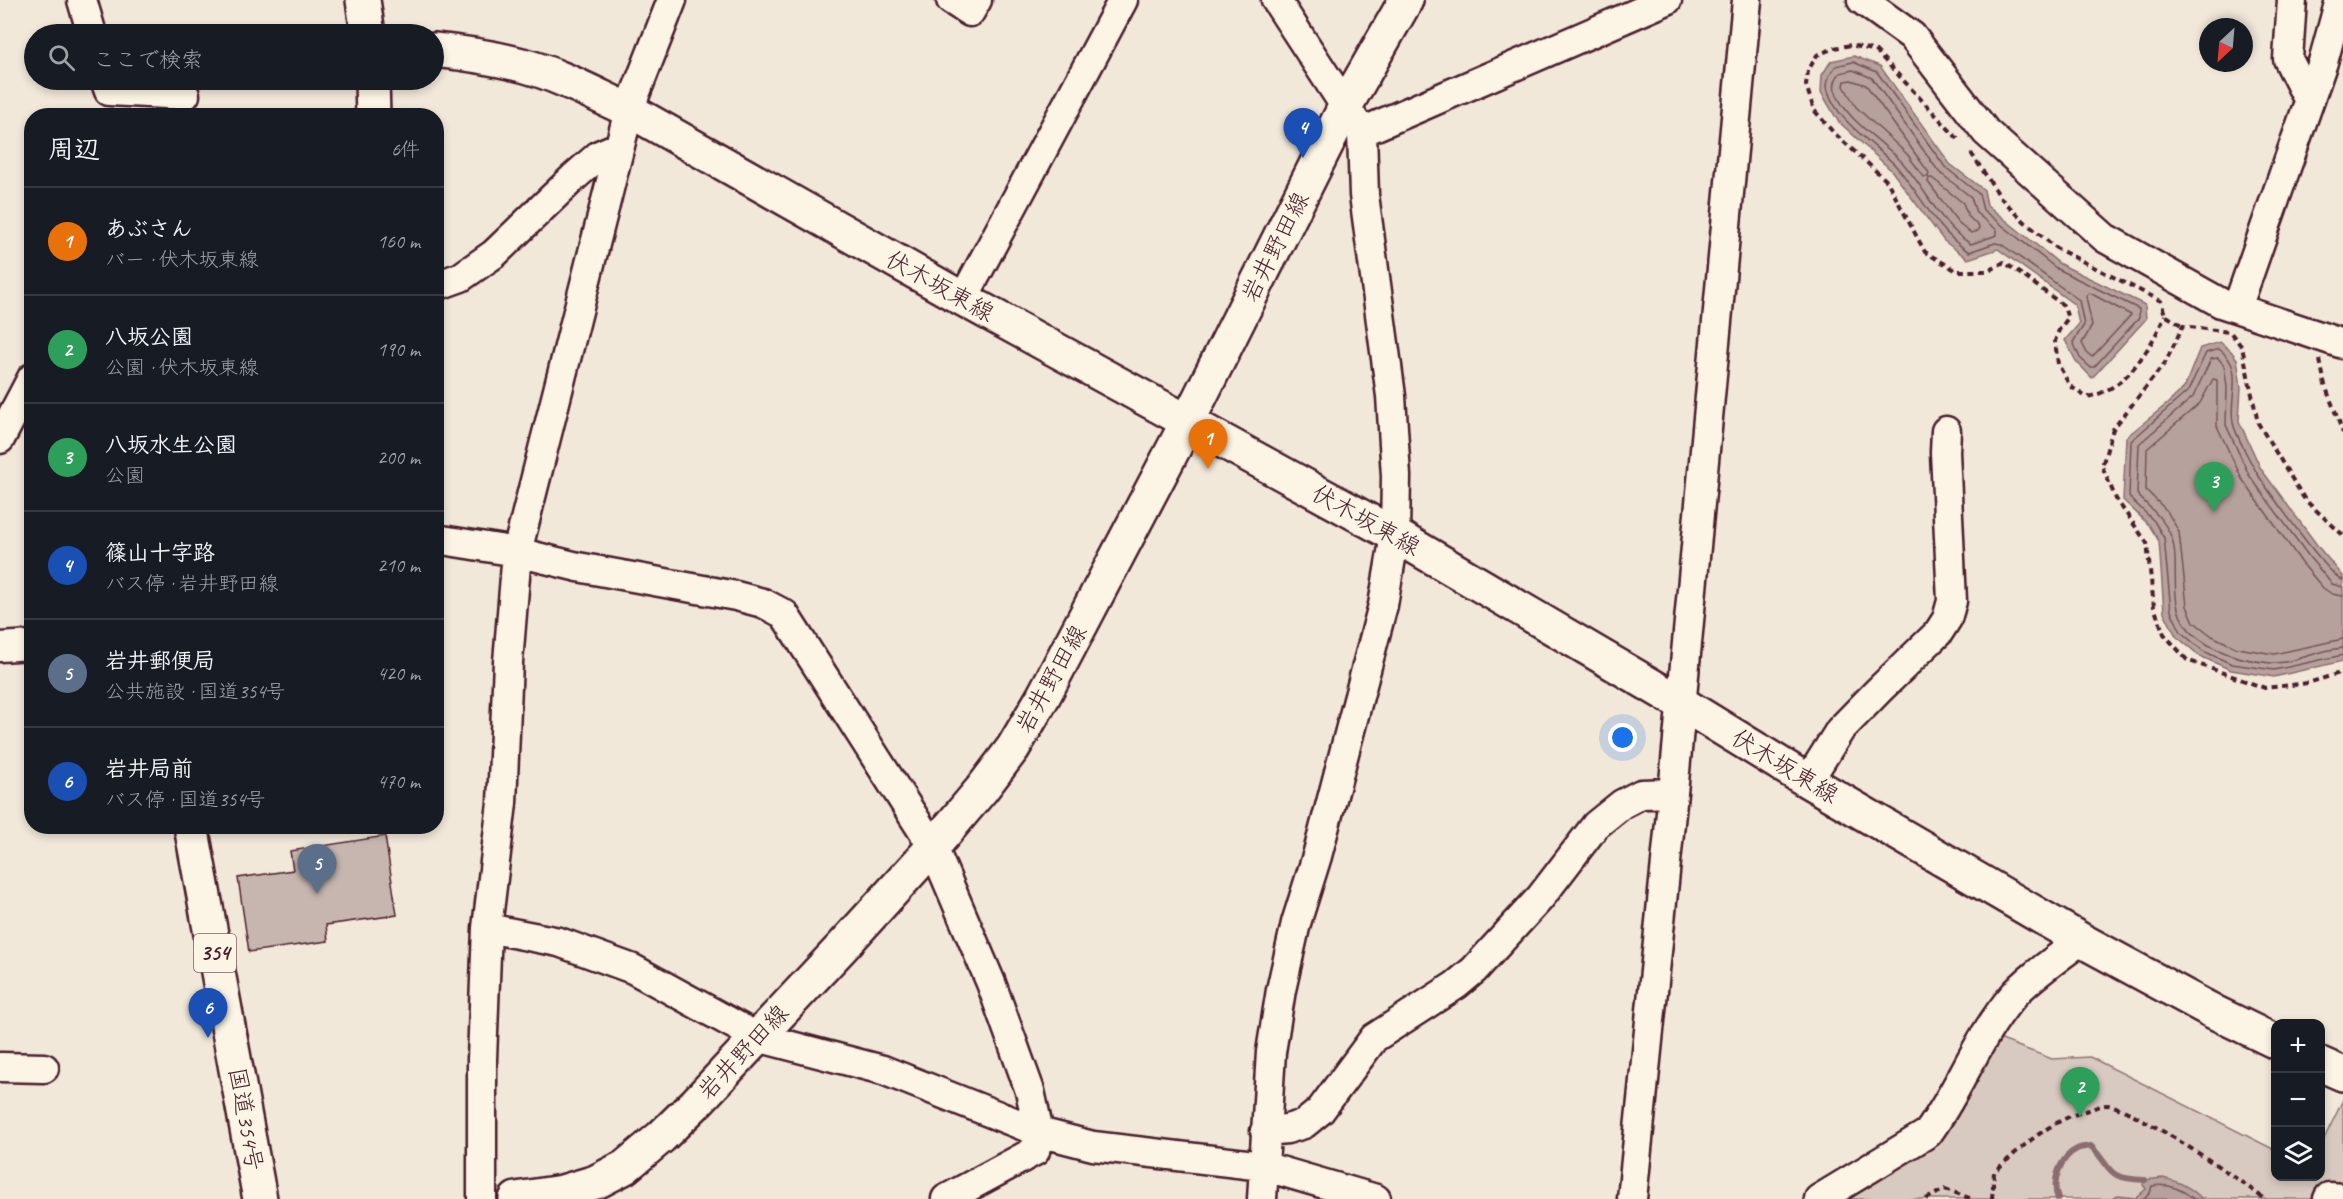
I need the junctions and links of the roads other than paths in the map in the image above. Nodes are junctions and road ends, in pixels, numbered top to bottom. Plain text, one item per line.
1 (82, 0) edge
2 (363, 0) edge
3 (672, 0) edge
4 (951, 0) edge
5 (977, 0) edge
6 (1123, 0) edge
7 (1276, 0) edge
8 (1406, 0) edge
9 (1667, 0) edge
10 (1747, 0) edge
11 (1863, 0) edge
12 (2292, 0) edge
13 (2340, 0) edge
14 (89, 24) edge
15 (367, 24) edge
16 (444, 51) edge
17 (109, 90) edge
18 (372, 90) edge
19 (184, 97) edge
20 (2309, 101) junction
21 (373, 108) edge
22 (629, 110) junction
23 (1354, 118) junction
24 (620, 146) junction
25 (444, 283) edge
26 (963, 299) junction
27 (2236, 308) junction
28 (2343, 344) edge
29 (24, 393) edge
30 (1187, 423) junction
31 (1946, 431) dead end
32 (0, 439) edge
33 (1395, 535) junction
34 (444, 540) edge
35 (517, 552) junction
36 (24, 646) edge
37 (0, 647) edge
38 (1681, 703) junction
39 (1808, 781) junction
40 (1673, 794) junction
41 (192, 834) edge
42 (933, 847) junction
43 (487, 928) junction
44 (2081, 940) junction
45 (757, 1037) junction
46 (2271, 1040) edge
47 (2325, 1066) edge
48 (0, 1067) edge
49 (44, 1068) dead end
50 (2343, 1074) edge
51 (1265, 1131) junction
52 (1039, 1132) junction
53 (1263, 1166) junction
54 (599, 1190) edge
55 (2343, 1198) edge
56 (260, 1199) edge
57 (482, 1199) edge
58 (516, 1199) edge
59 (946, 1199) edge
60 (1262, 1199) edge
61 (1376, 1199) edge
62 (1632, 1199) edge
63 (1818, 1199) edge
64 (2328, 1199) edge

1 - 14 street
2 - 15 main road
3 - 22 street
4 - 5 street
6 - 26 street
7 - 23 street
8 - 23 main road, 岩井野田線
9 - 23 street
10 - 38 street
11 - 27 street
12 - 20 street
13 - 20 street
16 - 22 main road, 伏木坂東線
17 - 19 street
18 - 21 main road
20 - 27 street
22 - 24 street
22 - 26 main road, 伏木坂東線
23 - 30 main road, 岩井野田線
23 - 33 street
24 - 25 street
24 - 35 street
26 - 30 main road, 伏木坂東線
27 - 28 street
29 - 32 street
30 - 33 main road, 伏木坂東線
30 - 42 main road, 岩井野田線
31 - 39 street
33 - 38 main road, 伏木坂東線
33 - 51 street
34 - 35 street
35 - 42 street
35 - 43 street
36 - 37 street
38 - 39 main road, 伏木坂東線
38 - 40 street
39 - 44 main road, 伏木坂東線
40 - 51 street
40 - 62 street
41 - 56 main road, 国道354号 / 354
42 - 45 main road, 岩井野田線
42 - 52 street
43 - 45 street
43 - 57 street
44 - 46 main road, 伏木坂東線
44 - 63 street
45 - 52 street
45 - 54 main road, 岩井野田線
47 - 50 main road
48 - 49 street
51 - 53 street
52 - 53 street
52 - 59 street
53 - 60 street
53 - 61 street
54 - 58 main road, 岩井野田線
55 - 64 street

